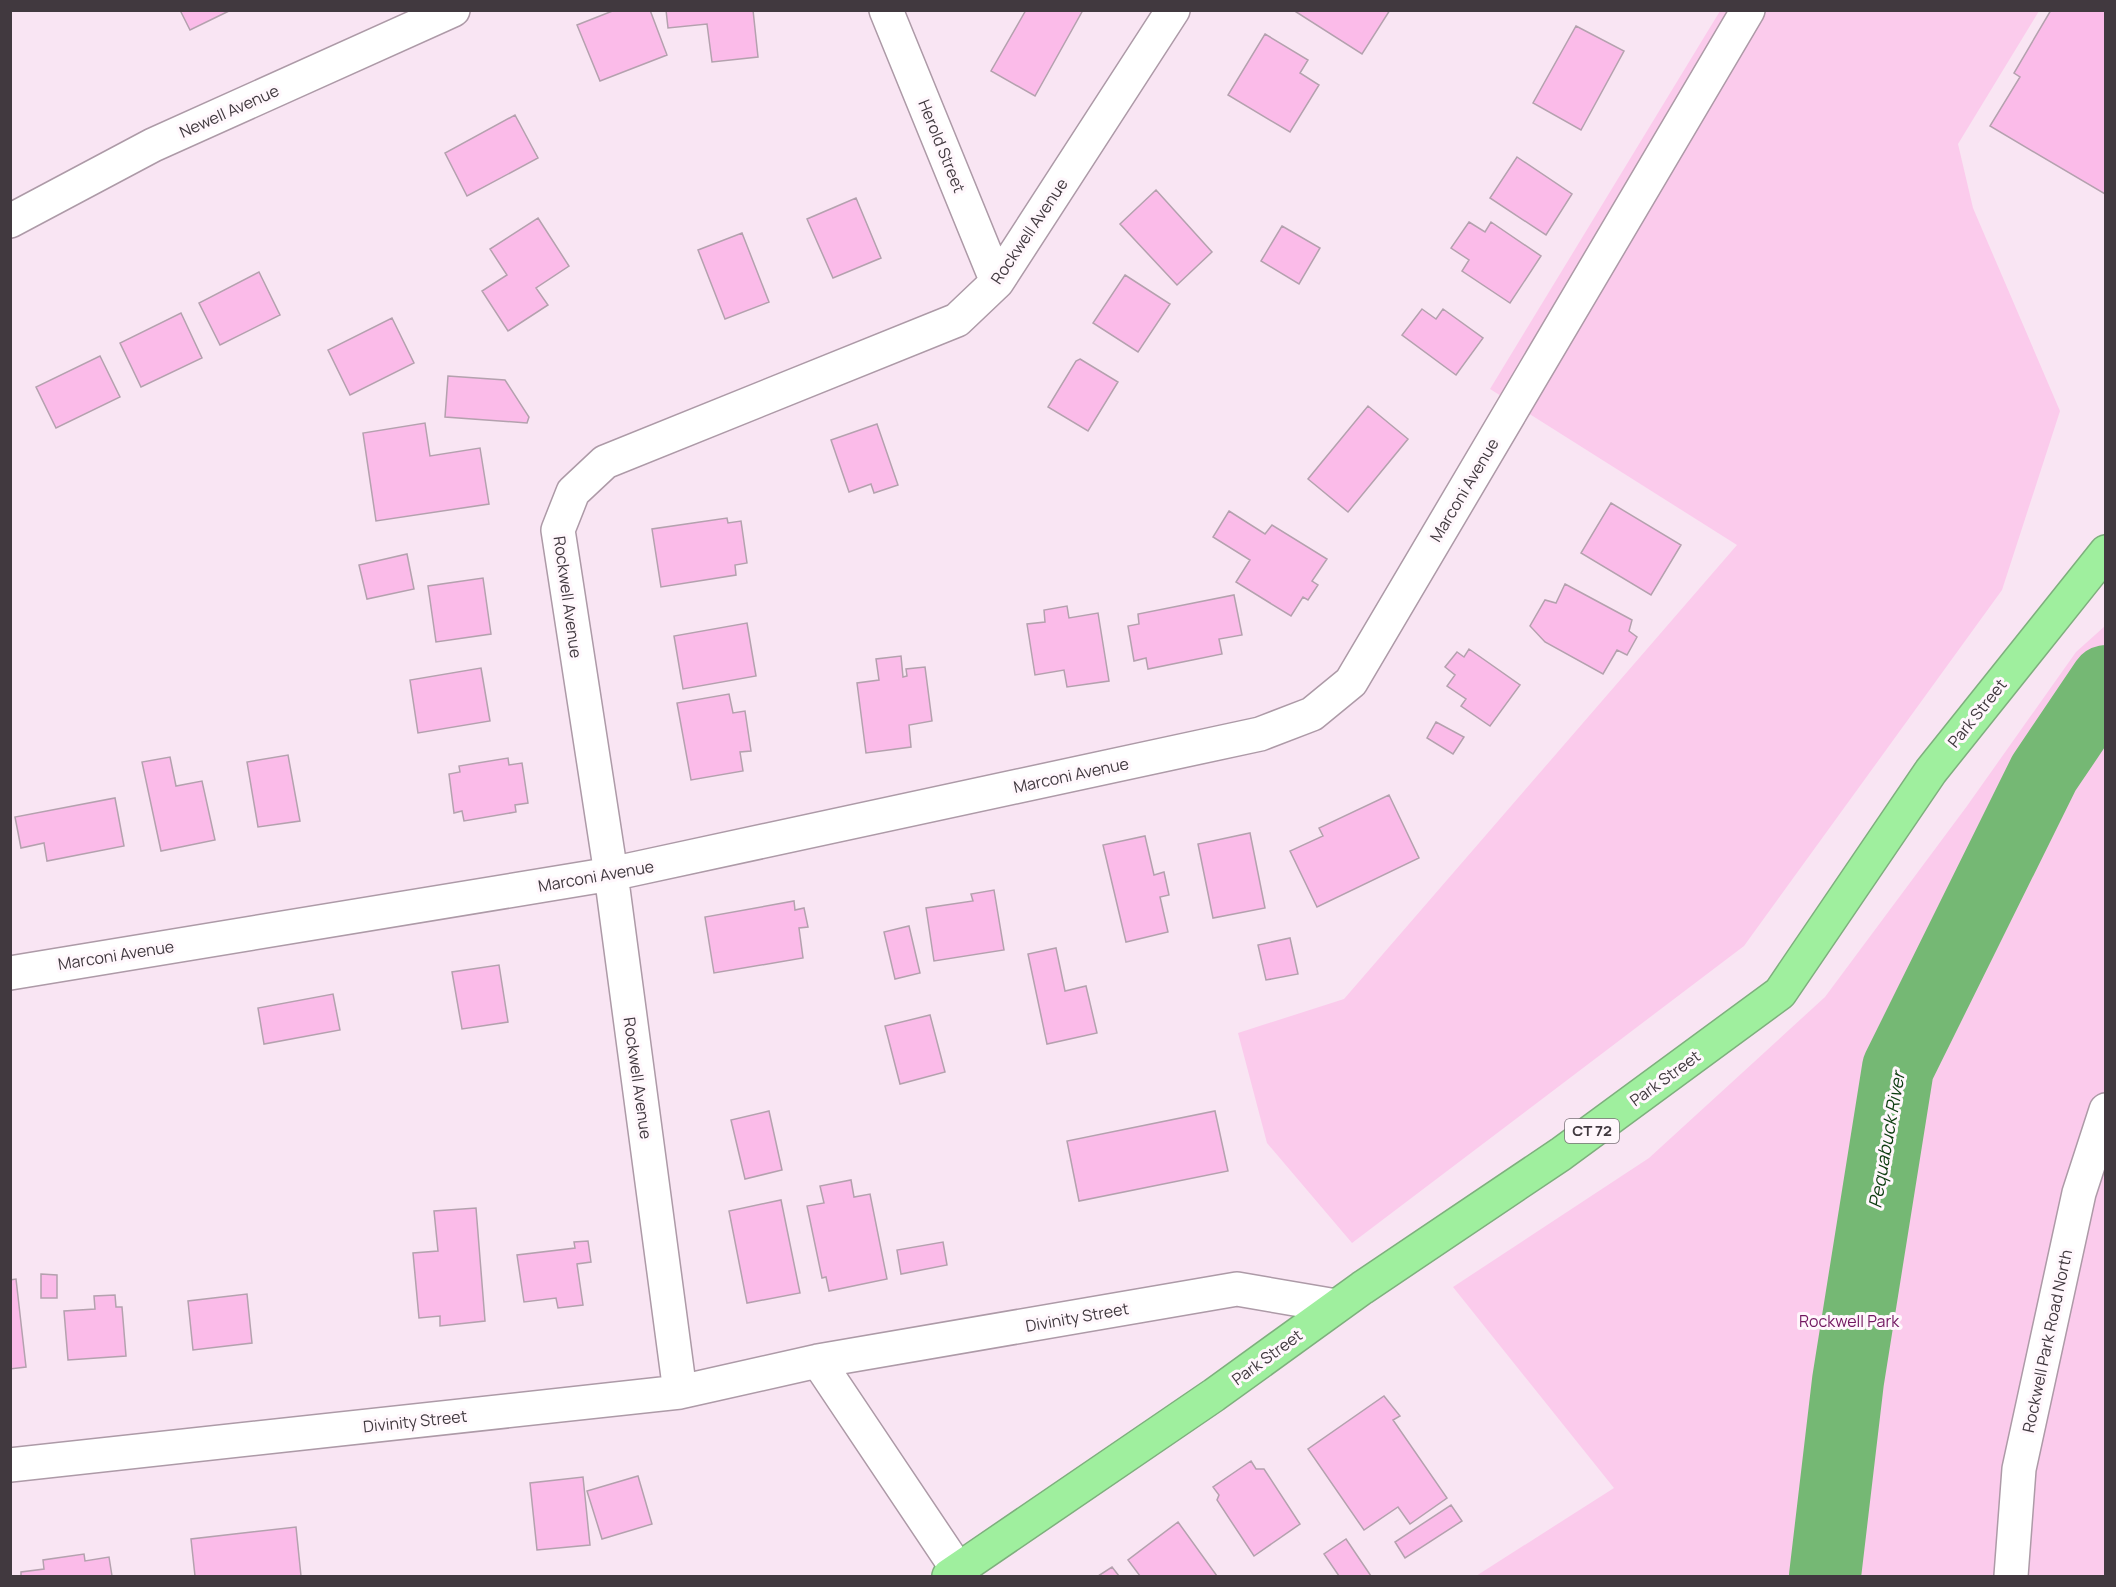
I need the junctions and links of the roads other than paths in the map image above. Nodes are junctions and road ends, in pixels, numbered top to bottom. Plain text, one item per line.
1 (453, 10) edge
2 (886, 10) edge
3 (1173, 10) edge
4 (1748, 10) edge
5 (10, 221) edge
6 (998, 282) junction
7 (2106, 552) edge
8 (611, 874) junction
9 (10, 973) edge
10 (2106, 1110) edge
11 (1336, 1306) junction
12 (818, 1361) junction
13 (680, 1392) junction
14 (10, 1465) edge
15 (954, 1573) edge
16 (2011, 1576) edge

1 - 5 street, Newell Avenue
2 - 6 street, Herold Street
3 - 6 street, Rockwell Avenue
4 - 8 street, Marconi Avenue
6 - 8 street, Rockwell Avenue
7 - 11 highway, Park Street / CT 72
8 - 9 street, Marconi Avenue
8 - 13 street, Rockwell Avenue
10 - 16 street, Rockwell Park Road North
11 - 12 street, Divinity Street
11 - 15 highway, Park Street / CT 72
12 - 13 street, Divinity Street
12 - 15 street
13 - 14 street, Divinity Street

